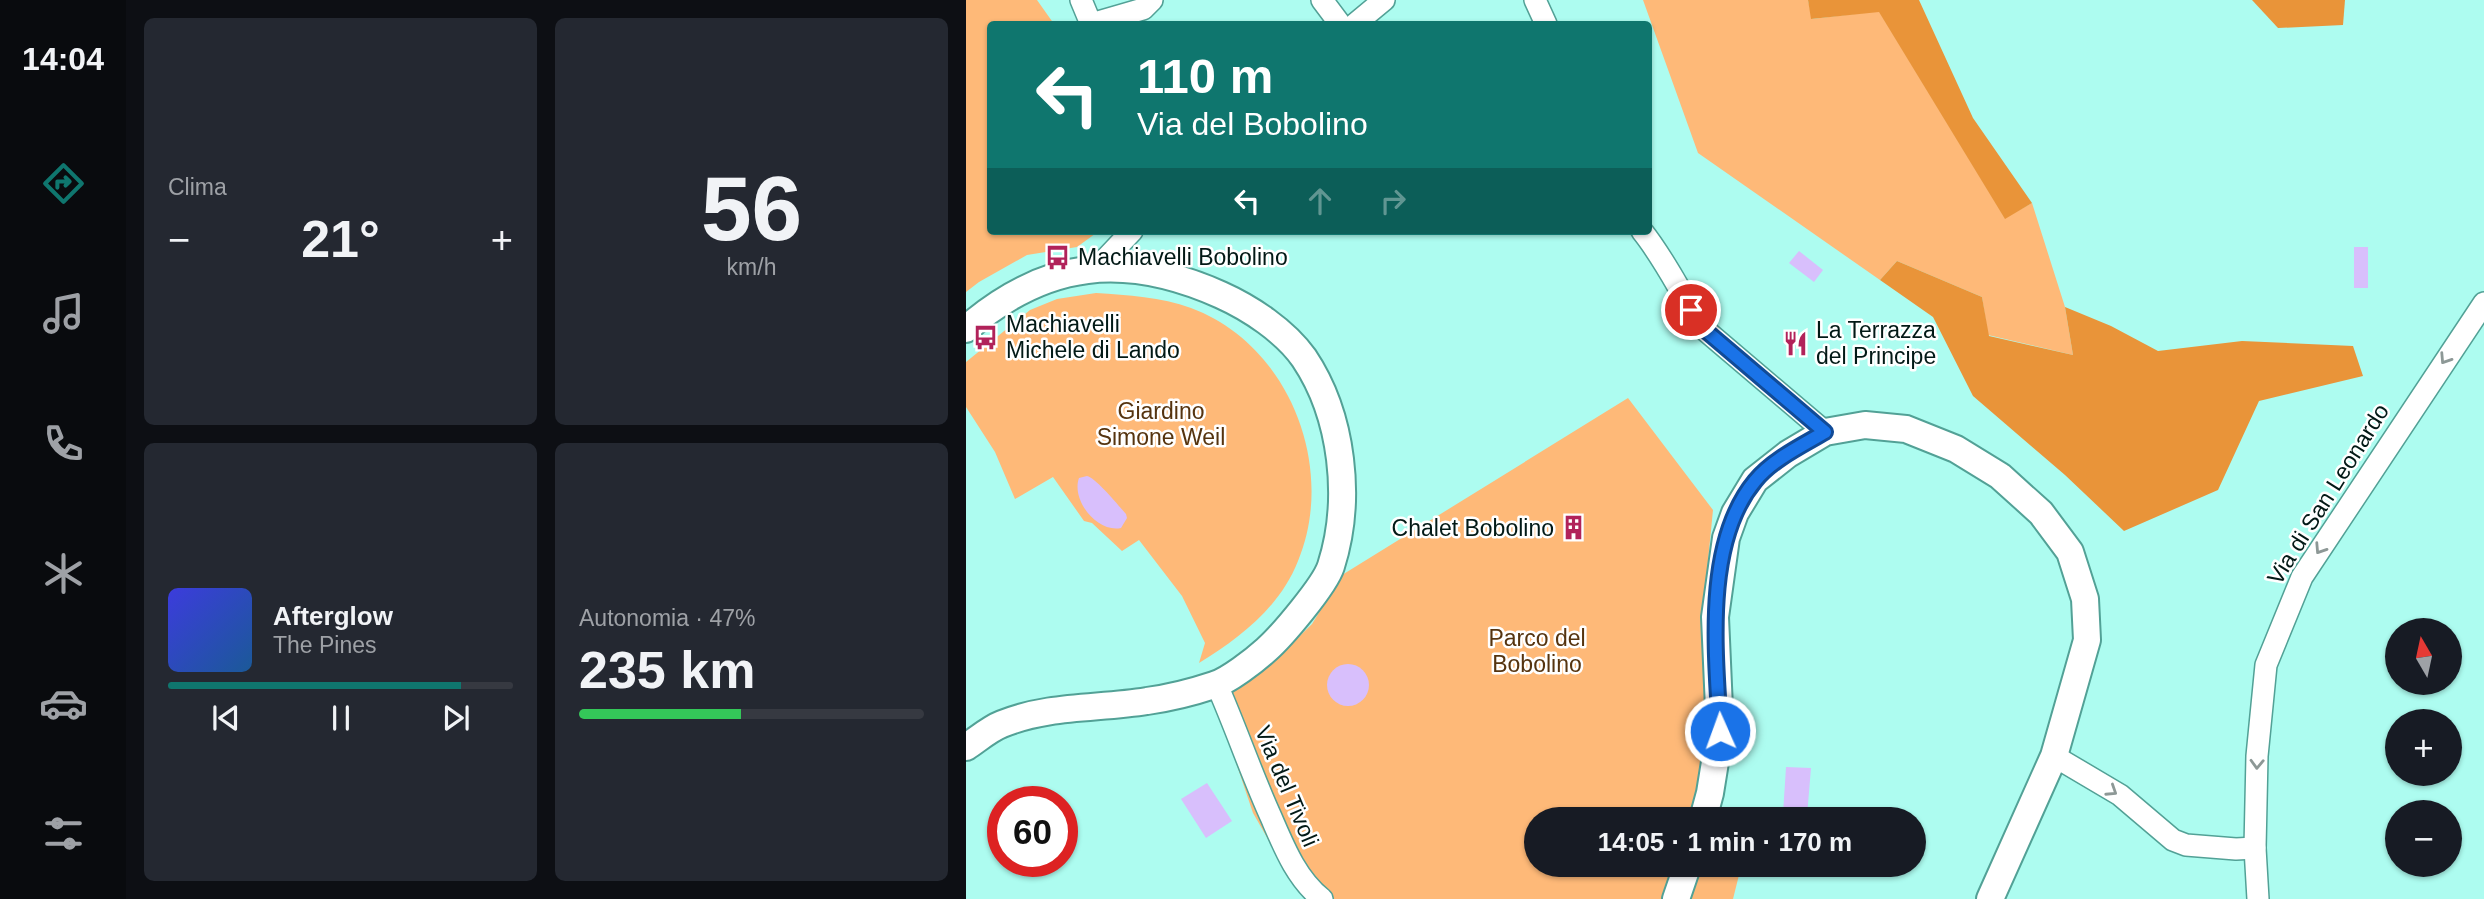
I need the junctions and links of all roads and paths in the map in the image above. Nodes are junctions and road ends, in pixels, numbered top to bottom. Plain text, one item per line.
1 (1081, 0) edge
2 (1152, 0) edge
3 (1322, 0) edge
4 (1384, 0) edge
5 (1535, 0) edge
6 (1090, 21) edge
7 (1101, 21) edge
8 (1338, 21) edge
9 (1359, 21) edge
10 (1545, 21) edge
11 (1128, 235) edge
12 (1645, 235) edge
13 (1097, 268) junction
14 (2484, 303) edge
15 (966, 329) edge
16 (1825, 432) junction
17 (1217, 685) junction
18 (966, 747) edge
19 (2054, 756) junction
20 (1706, 807) edge
21 (2255, 848) junction
22 (1684, 877) edge
23 (1322, 899) edge
24 (1676, 899) edge
25 (1990, 899) edge
26 (2258, 899) edge

1 - 6 street
2 - 7 street
3 - 8 street
4 - 9 street
5 - 10 street
11 - 13 street
12 - 16 street
13 - 15 main road
13 - 17 main road
14 -> 21 street, Via di San Leonardo
16 - 19 main road
16 - 20 main road
17 - 18 main road
17 - 23 street, Via del Tivoli
19 -> 21 street
19 - 25 main road
21 - 26 street, Via di San Leonardo
22 - 24 main road

